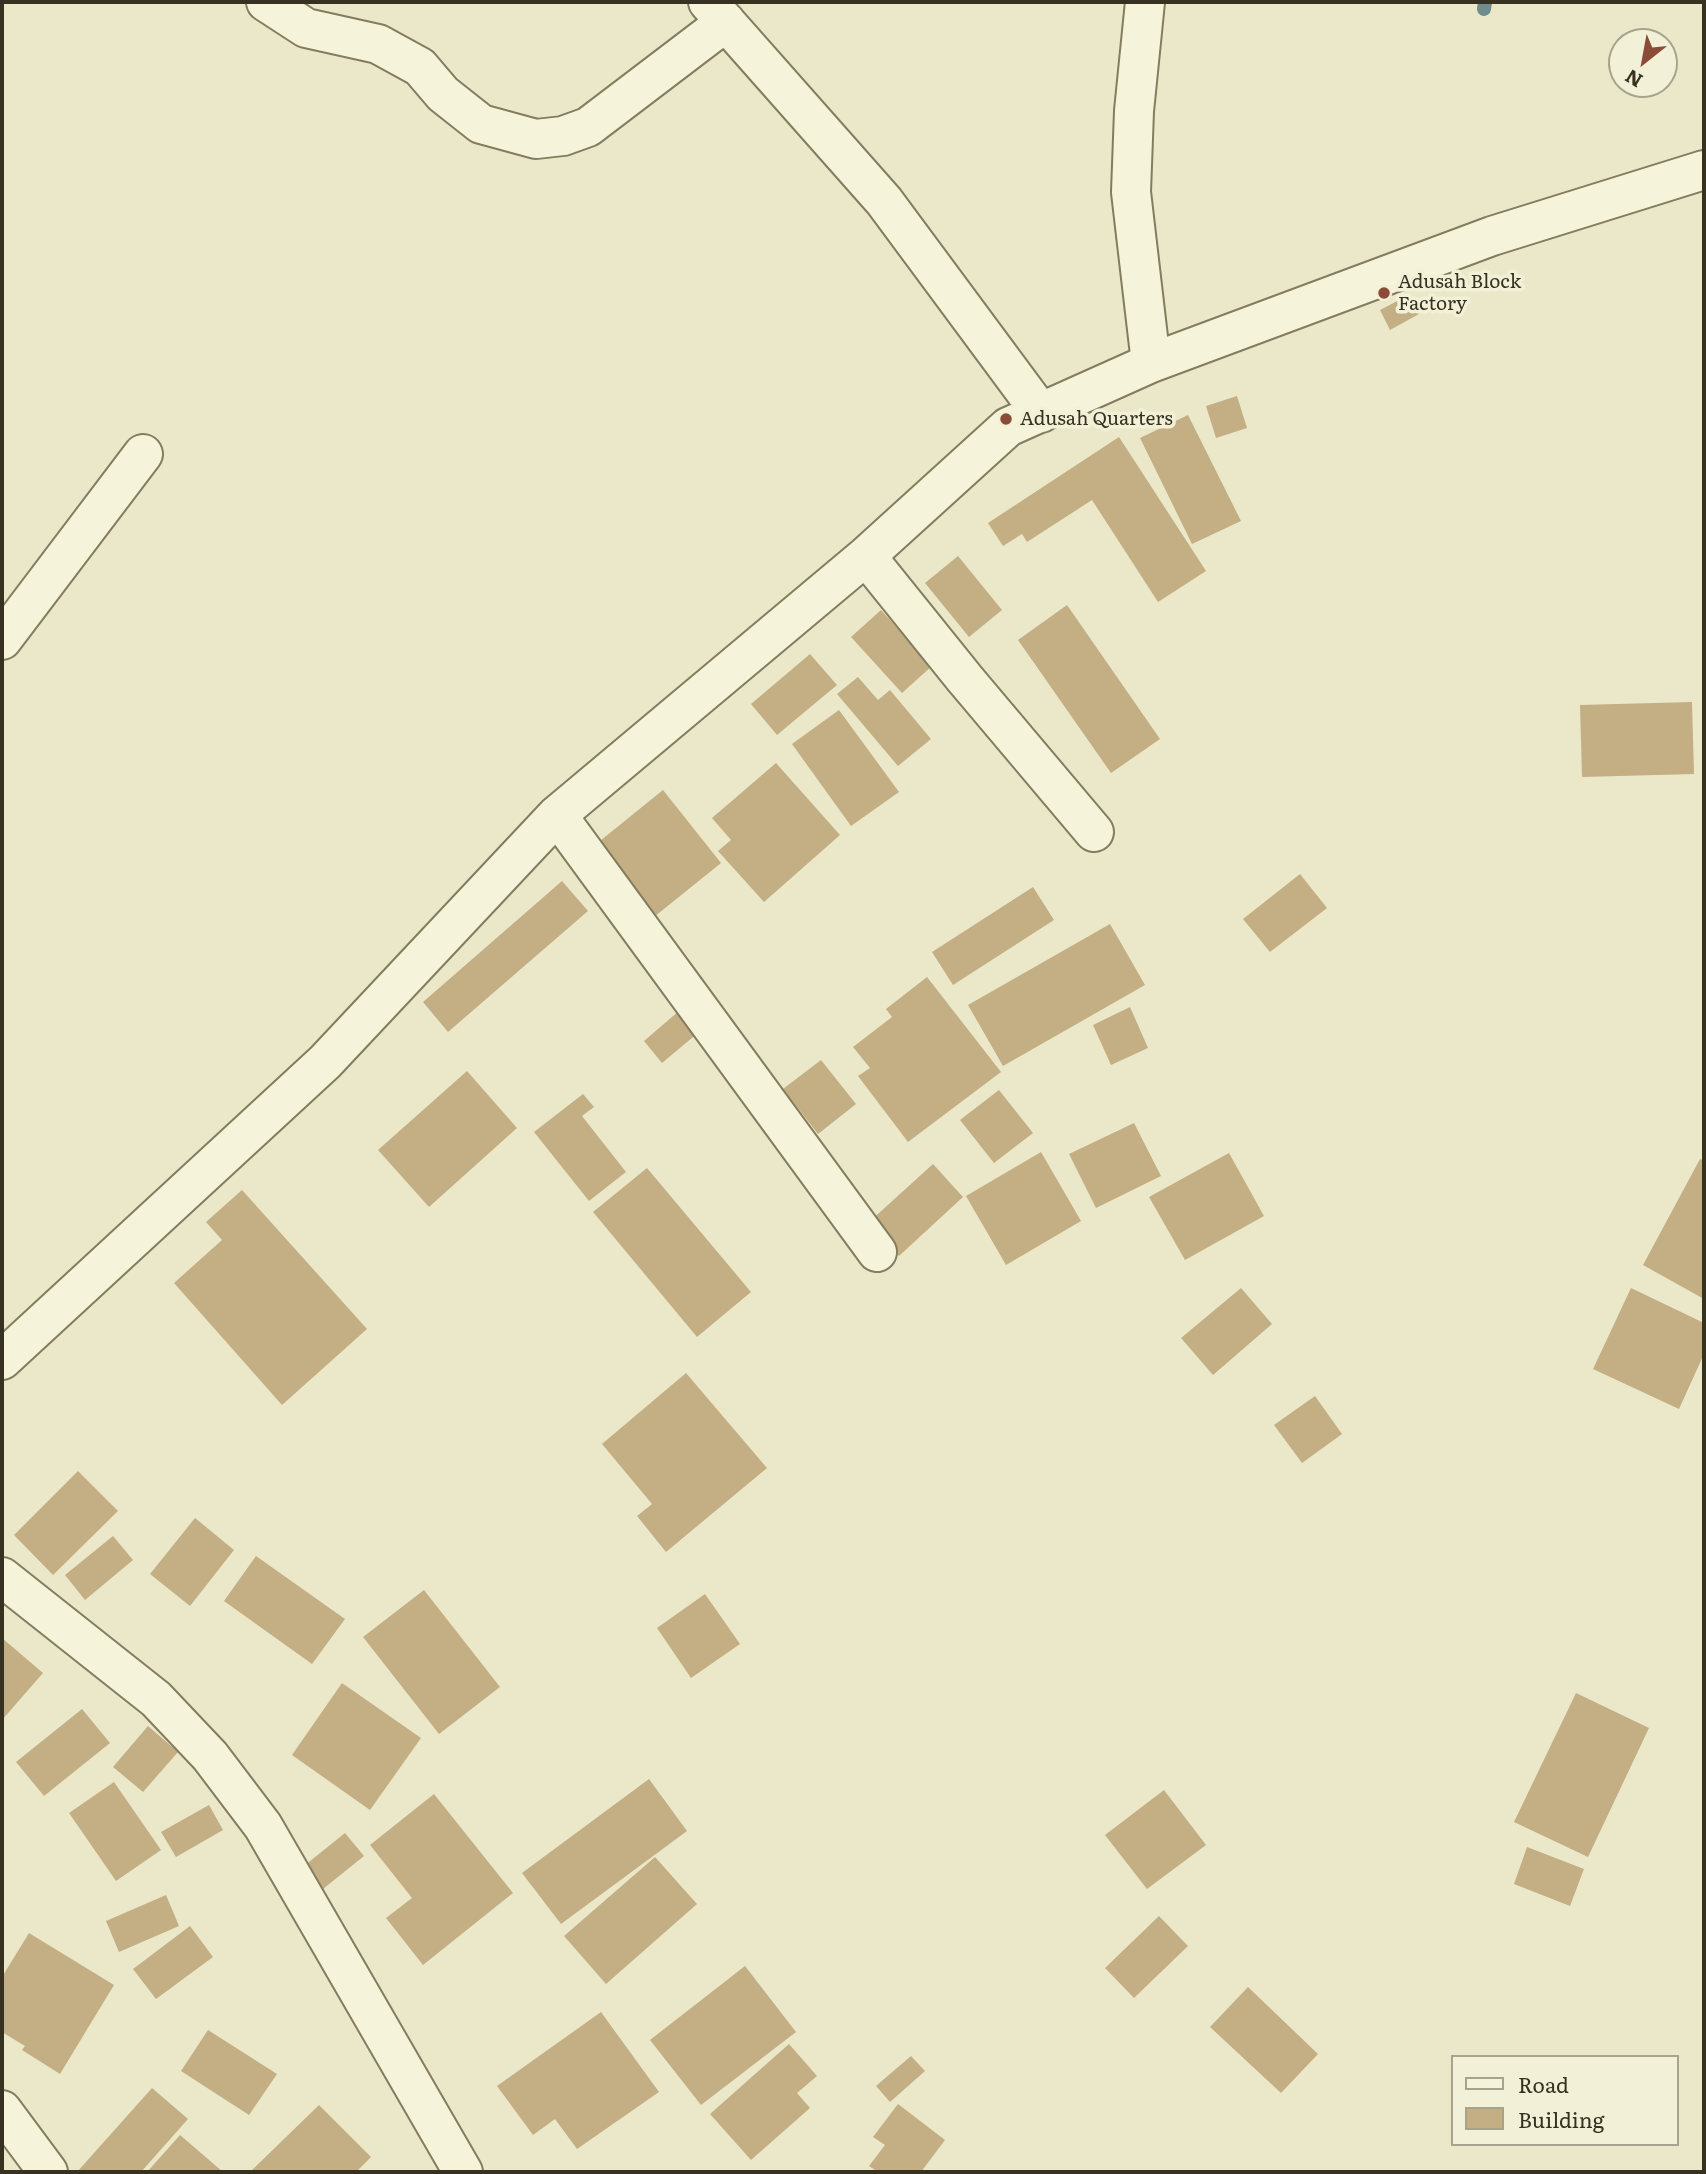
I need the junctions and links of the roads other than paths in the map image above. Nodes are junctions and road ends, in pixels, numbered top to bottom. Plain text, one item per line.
1 (266, 2) edge
2 (1145, 2) edge
3 (717, 12) edge
4 (1704, 170) edge
5 (1151, 363) junction
6 (1041, 413) junction
7 (143, 454) dead end
8 (866, 556) junction
9 (2, 640) edge
10 (557, 815) junction
11 (1094, 832) dead end
12 (877, 1252) dead end
13 (2, 1360) edge
14 (2, 1577) edge
15 (2, 2110) edge
16 (48, 2172) edge
17 (463, 2172) edge

1 - 3 street
2 - 5 street
3 - 6 street
4 - 5 street
5 - 6 street
6 - 8 street
7 - 9 street
8 - 10 street
8 - 11 street
10 - 12 street
10 - 13 street
14 - 17 street
15 - 16 street

